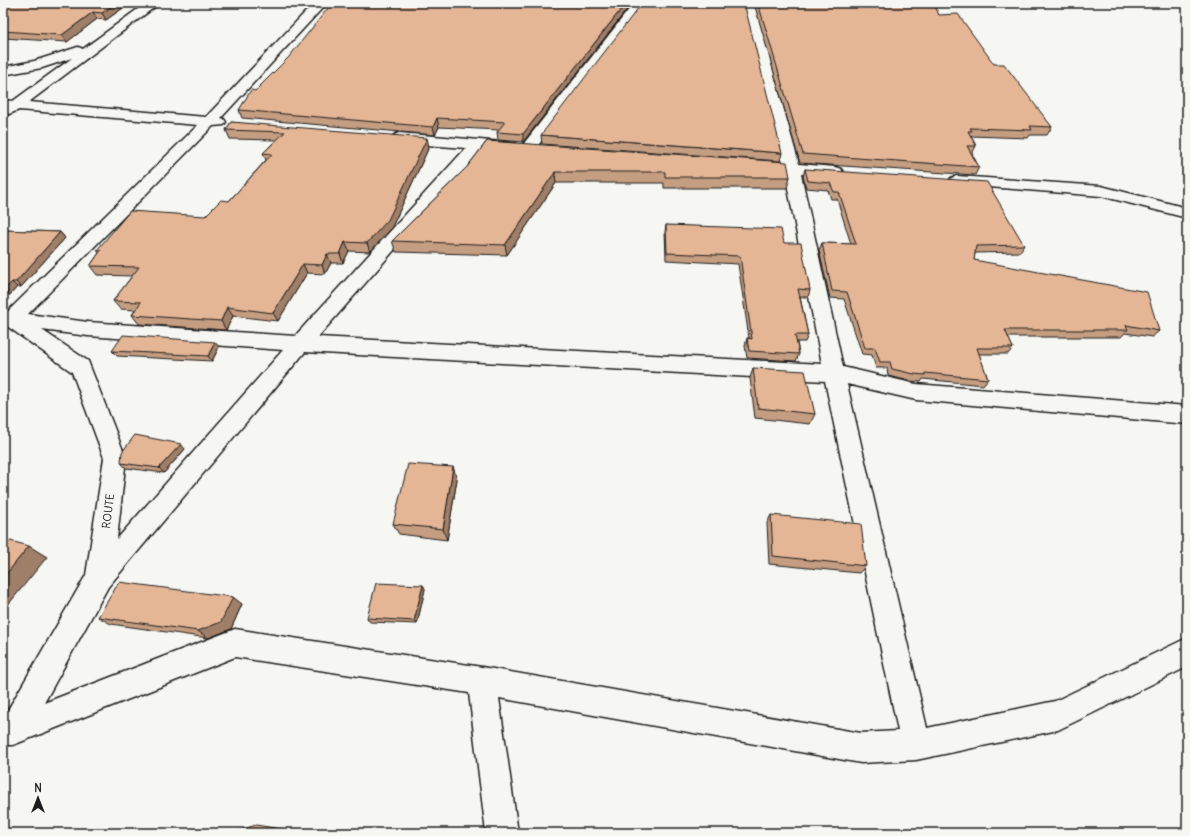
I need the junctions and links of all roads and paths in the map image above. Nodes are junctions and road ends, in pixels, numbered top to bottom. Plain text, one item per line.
1 (154, 3) edge
2 (321, 3) edge
3 (640, 3) edge
4 (748, 3) edge
5 (100, 44) junction
6 (3, 71) edge
7 (7, 108) edge
8 (209, 122) junction
9 (233, 124) edge
10 (381, 136) edge
11 (478, 145) junction
12 (528, 149) junction
13 (543, 150) edge
14 (745, 165) edge
15 (792, 169) junction
16 (847, 173) edge
17 (942, 180) edge
18 (1187, 213) edge
19 (7, 319) edge
20 (300, 344) junction
21 (834, 372) junction
22 (1187, 415) edge
23 (99, 578) junction
24 (1187, 652) edge
25 (482, 681) junction
26 (8, 730) edge
27 (916, 745) junction
28 (502, 833) edge

1 - 5 street
2 - 8 street
3 - 12 street
4 - 15 street
5 - 6 street
5 - 7 street
7 - 8 street
8 - 9 street
8 - 19 street
10 - 11 street
11 - 12 street
11 - 20 street
12 - 13 street
14 - 15 street
15 - 16 street
15 - 21 street
17 - 18 street
19 - 20 street
19 - 23 street, ROUTE
20 - 21 street
20 - 23 street
21 - 22 street
21 - 27 street
23 - 26 street, ROUTE
24 - 27 street
25 - 26 street
25 - 27 street
25 - 28 street

